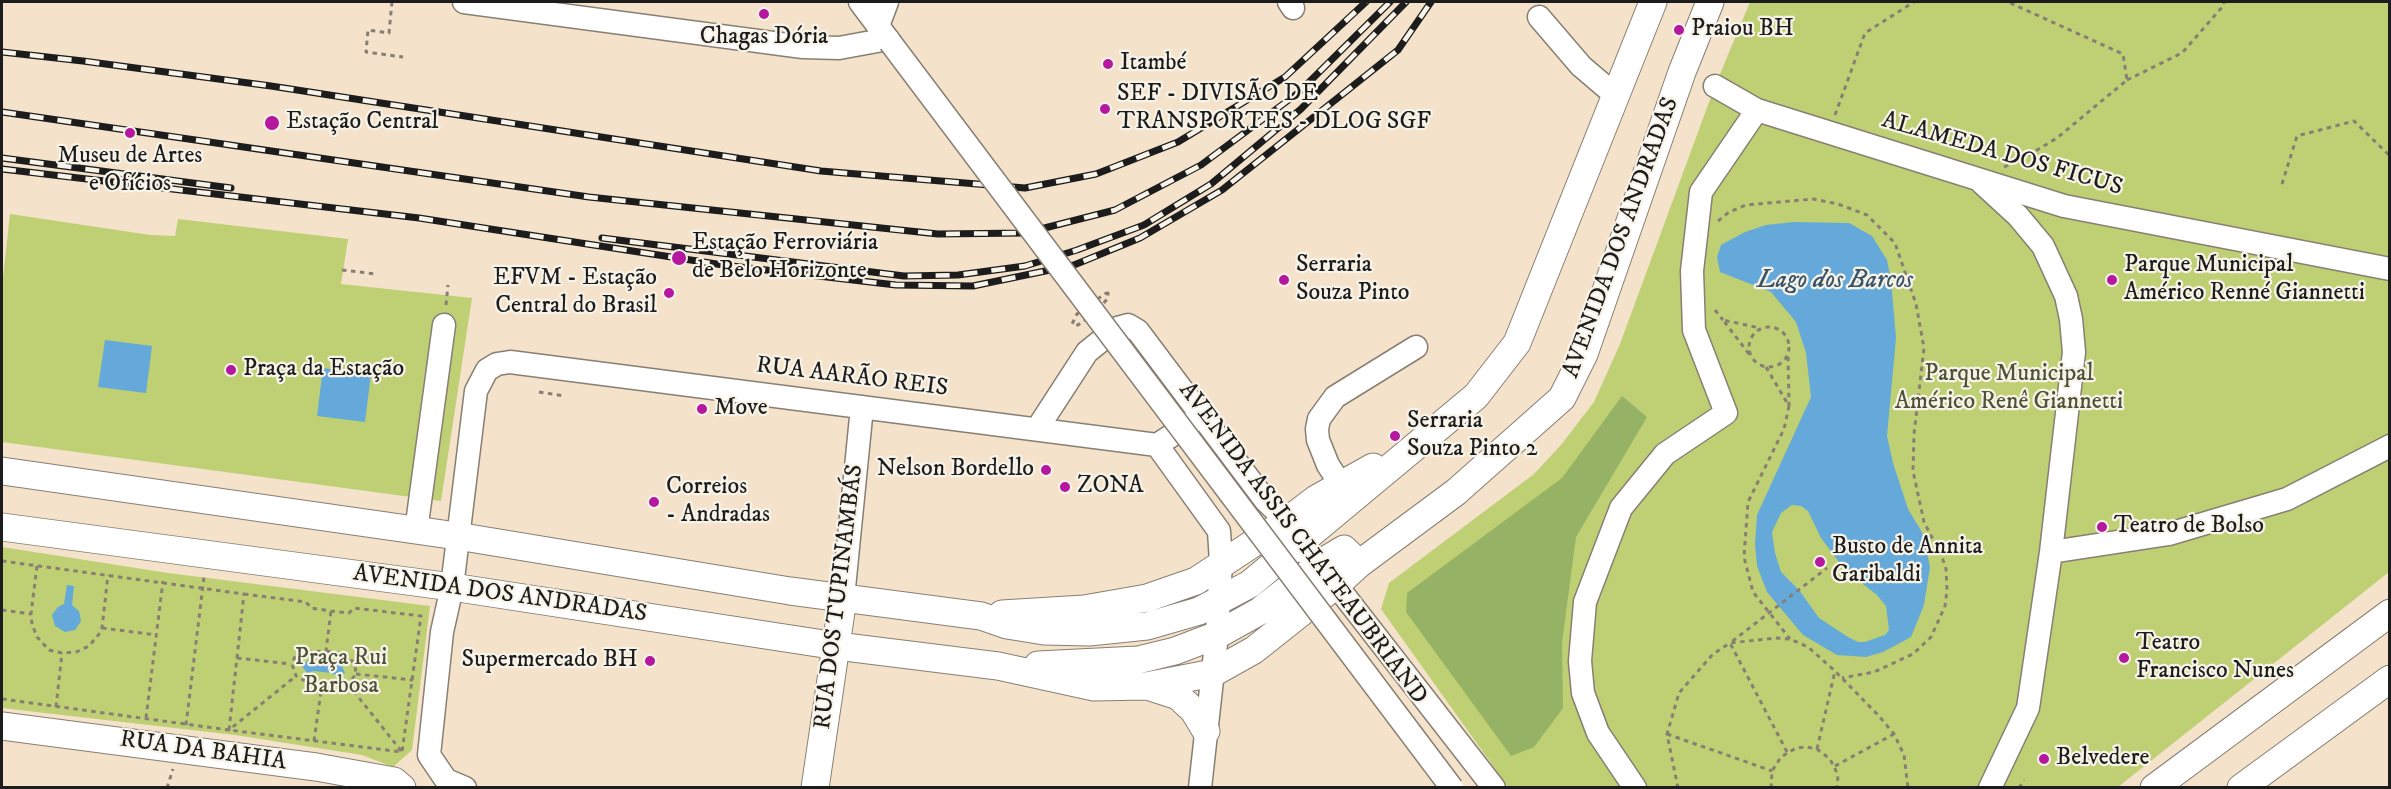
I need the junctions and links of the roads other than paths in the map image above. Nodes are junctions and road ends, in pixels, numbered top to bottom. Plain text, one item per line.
1 (464, 2) edge
2 (860, 2) edge
3 (887, 2) edge
4 (1653, 2) edge
5 (1710, 2) edge
6 (522, 5) edge
7 (1539, 17) dead end
8 (885, 36) junction
9 (1715, 87) dead end
10 (1615, 95) junction
11 (1757, 110) junction
12 (1976, 178) junction
13 (2390, 269) edge
14 (444, 325) dead end
15 (1416, 347) dead end
16 (862, 407) junction
17 (1203, 415) junction
18 (1037, 429) junction
19 (1432, 434) junction
20 (1157, 445) junction
21 (2390, 446) edge
22 (5, 475) edge
23 (1341, 485) junction
24 (1287, 520) junction
25 (2, 527) edge
26 (416, 531) junction
27 (458, 536) junction
28 (1303, 541) junction
29 (2052, 552) junction
30 (1342, 558) junction
31 (1221, 562) junction
32 (1336, 585) junction
33 (452, 587) junction
34 (843, 598) junction
35 (1219, 599) junction
36 (2390, 613) edge
37 (981, 616) junction
38 (1217, 635) junction
39 (837, 646) junction
40 (998, 666) junction
41 (1212, 673) junction
42 (2390, 679) edge
43 (1146, 686) junction
44 (2, 726) edge
45 (1206, 731) junction
46 (402, 788) edge
47 (465, 788) edge
48 (815, 788) edge
49 (1200, 788) edge
50 (1452, 788) edge
51 (1494, 788) edge
52 (1635, 788) edge
53 (1990, 788) edge
54 (2154, 788) edge
55 (2241, 788) edge

1 - 6 street
2 - 8 street, AVENIDA ASSIS CHATEAUBRIAND
3 - 8 street
4 - 10 main road, AVENIDA DOS ANDRADAS
5 - 30 main road, AVENIDA DOS ANDRADAS
6 - 8 street
7 - 10 street
8 - 50 street, AVENIDA ASSIS CHATEAUBRIAND, bridge
9 - 11 street, ALAMEDA DOS FICUS
10 - 19 main road, AVENIDA DOS ANDRADAS
11 - 12 street, ALAMEDA DOS FICUS
11 - 52 street
12 - 13 street, ALAMEDA DOS FICUS
12 - 29 street
14 - 26 street
15 - 23 street
16 - 18 street, RUA AARÃO REIS
16 - 27 street, RUA AARÃO REIS
16 - 34 street, RUA DOS TUPINAMBÁS
17 - 18 street, AVENIDA ASSIS CHATEAUBRIAND
17 - 20 street
17 - 24 street, AVENIDA ASSIS CHATEAUBRIAND
18 - 20 street, RUA AARÃO REIS
19 - 23 main road, AVENIDA DOS ANDRADAS
19 - 28 main road, AVENIDA DOS ANDRADAS
20 - 31 street
21 - 29 street
22 - 26 main road, AVENIDA DOS ANDRADAS
23 - 24 main road, AVENIDA DOS ANDRADAS
24 - 28 main road
24 - 31 main road, AVENIDA DOS ANDRADAS
25 - 33 main road, AVENIDA DOS ANDRADAS
26 - 27 main road, AVENIDA DOS ANDRADAS
27 - 33 street
27 - 34 main road, AVENIDA DOS ANDRADAS
28 - 30 main road
28 - 35 main road, AVENIDA DOS ANDRADAS
29 - 53 street
30 - 32 main road, AVENIDA DOS ANDRADAS
30 - 38 main road, AVENIDA DOS ANDRADAS
31 - 35 street
31 - 37 main road, AVENIDA DOS ANDRADAS
32 - 41 main road, AVENIDA DOS ANDRADAS
32 - 51 street, AVENIDA ASSIS CHATEAUBRIAND
33 - 39 main road, AVENIDA DOS ANDRADAS
33 - 47 street
34 - 37 main road, AVENIDA DOS ANDRADAS
34 - 39 main road, RUA DOS TUPINAMBÁS
35 - 37 main road, AVENIDA DOS ANDRADAS
35 - 38 street
36 - 54 main road
38 - 40 main road, AVENIDA DOS ANDRADAS
38 - 41 street
39 - 40 main road, AVENIDA DOS ANDRADAS
39 - 48 main road, RUA DOS TUPINAMBÁS
40 - 43 main road, AVENIDA DOS ANDRADAS
41 - 43 main road, AVENIDA DOS ANDRADAS
41 - 45 street
42 - 55 main road
43 - 45 main road
44 - 46 main road, RUA DA BAHIA
45 - 49 street

